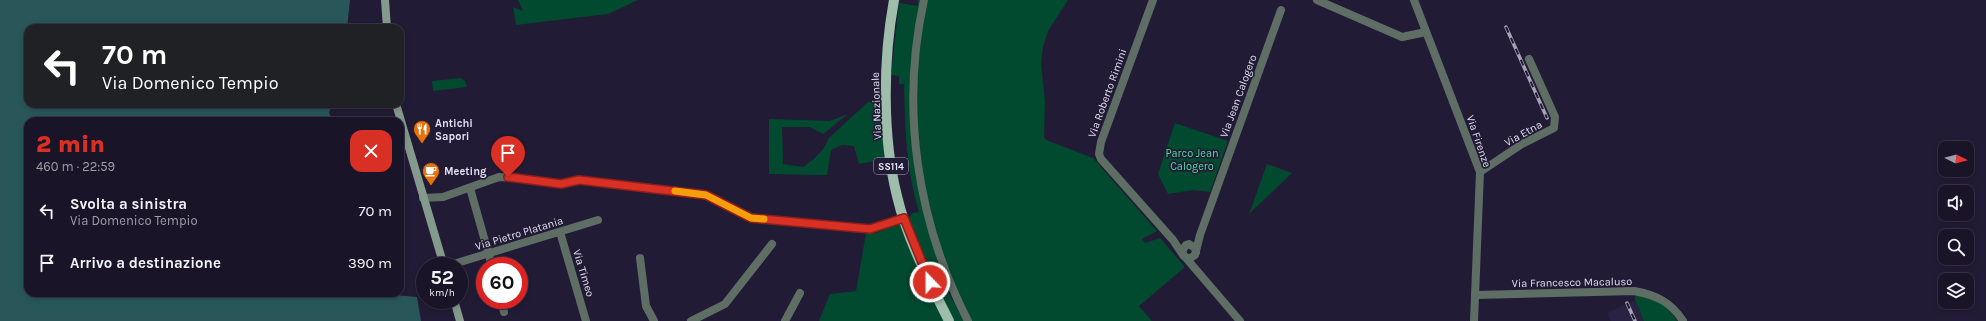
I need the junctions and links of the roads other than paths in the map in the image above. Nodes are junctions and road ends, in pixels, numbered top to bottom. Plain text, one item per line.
1 (385, 0) edge
2 (894, 0) edge
3 (924, 0) edge
4 (1153, 0) edge
5 (1317, 0) edge
6 (1414, 0) edge
7 (1281, 10) dead end
8 (387, 24) edge
9 (1426, 32) junction
10 (1529, 59) dead end
11 (404, 132) edge
12 (1480, 172) junction
13 (470, 188) junction
14 (424, 202) junction
15 (904, 218) junction
16 (598, 220) dead end
17 (560, 232) junction
18 (1200, 235) junction
19 (1173, 240) junction
20 (772, 244) dead end
21 (1187, 245) junction
22 (1196, 253) junction
23 (488, 254) junction
24 (1184, 256) junction
25 (442, 257) edge
26 (489, 257) edge
27 (640, 258) dead end
28 (468, 260) edge
29 (1199, 272) junction
30 (800, 293) dead end
31 (1475, 295) junction
32 (457, 309) edge
33 (503, 309) edge
34 (504, 312) dead end
35 (460, 321) edge
36 (586, 321) edge
37 (654, 321) edge
38 (691, 321) edge
39 (785, 321) edge
40 (949, 321) edge
41 (968, 321) edge
42 (1240, 321) edge
43 (1474, 321) edge
44 (1683, 321) edge

1 - 8 main road
2 - 15 main road, Via Nazionale / SS114
3 - 41 street
4 - 19 street, Via Roberto Rimini
5 - 9 street
6 - 9 street, Via Firenze
7 - 18 street, Via Jean Calogero
9 - 12 street, Via Firenze
10 - 12 street, Via Etna
11 - 14 main road
12 - 31 street, Via Firenze
13 - 14 street
13 - 15 street
13 - 23 street
14 - 25 main road
15 - 40 main road, Via Nazionale / SS114
16 - 17 street, Via Pietro Platania
17 - 23 street, Via Pietro Platania
17 - 36 street, Via Timeo
18 - 21 street
18 - 22 street, Via Jean Calogero
19 - 21 street
19 - 24 street
20 - 38 street
21 - 22 street
21 - 24 street
22 - 24 street
22 - 29 street
23 - 26 street
23 - 28 street, Via Pietro Platania
24 - 29 street
27 - 37 street
29 - 42 street
30 - 39 street
31 - 43 street, Via Firenze
31 - 44 street, Via Francesco Macaluso
32 - 35 main road
33 - 34 street

